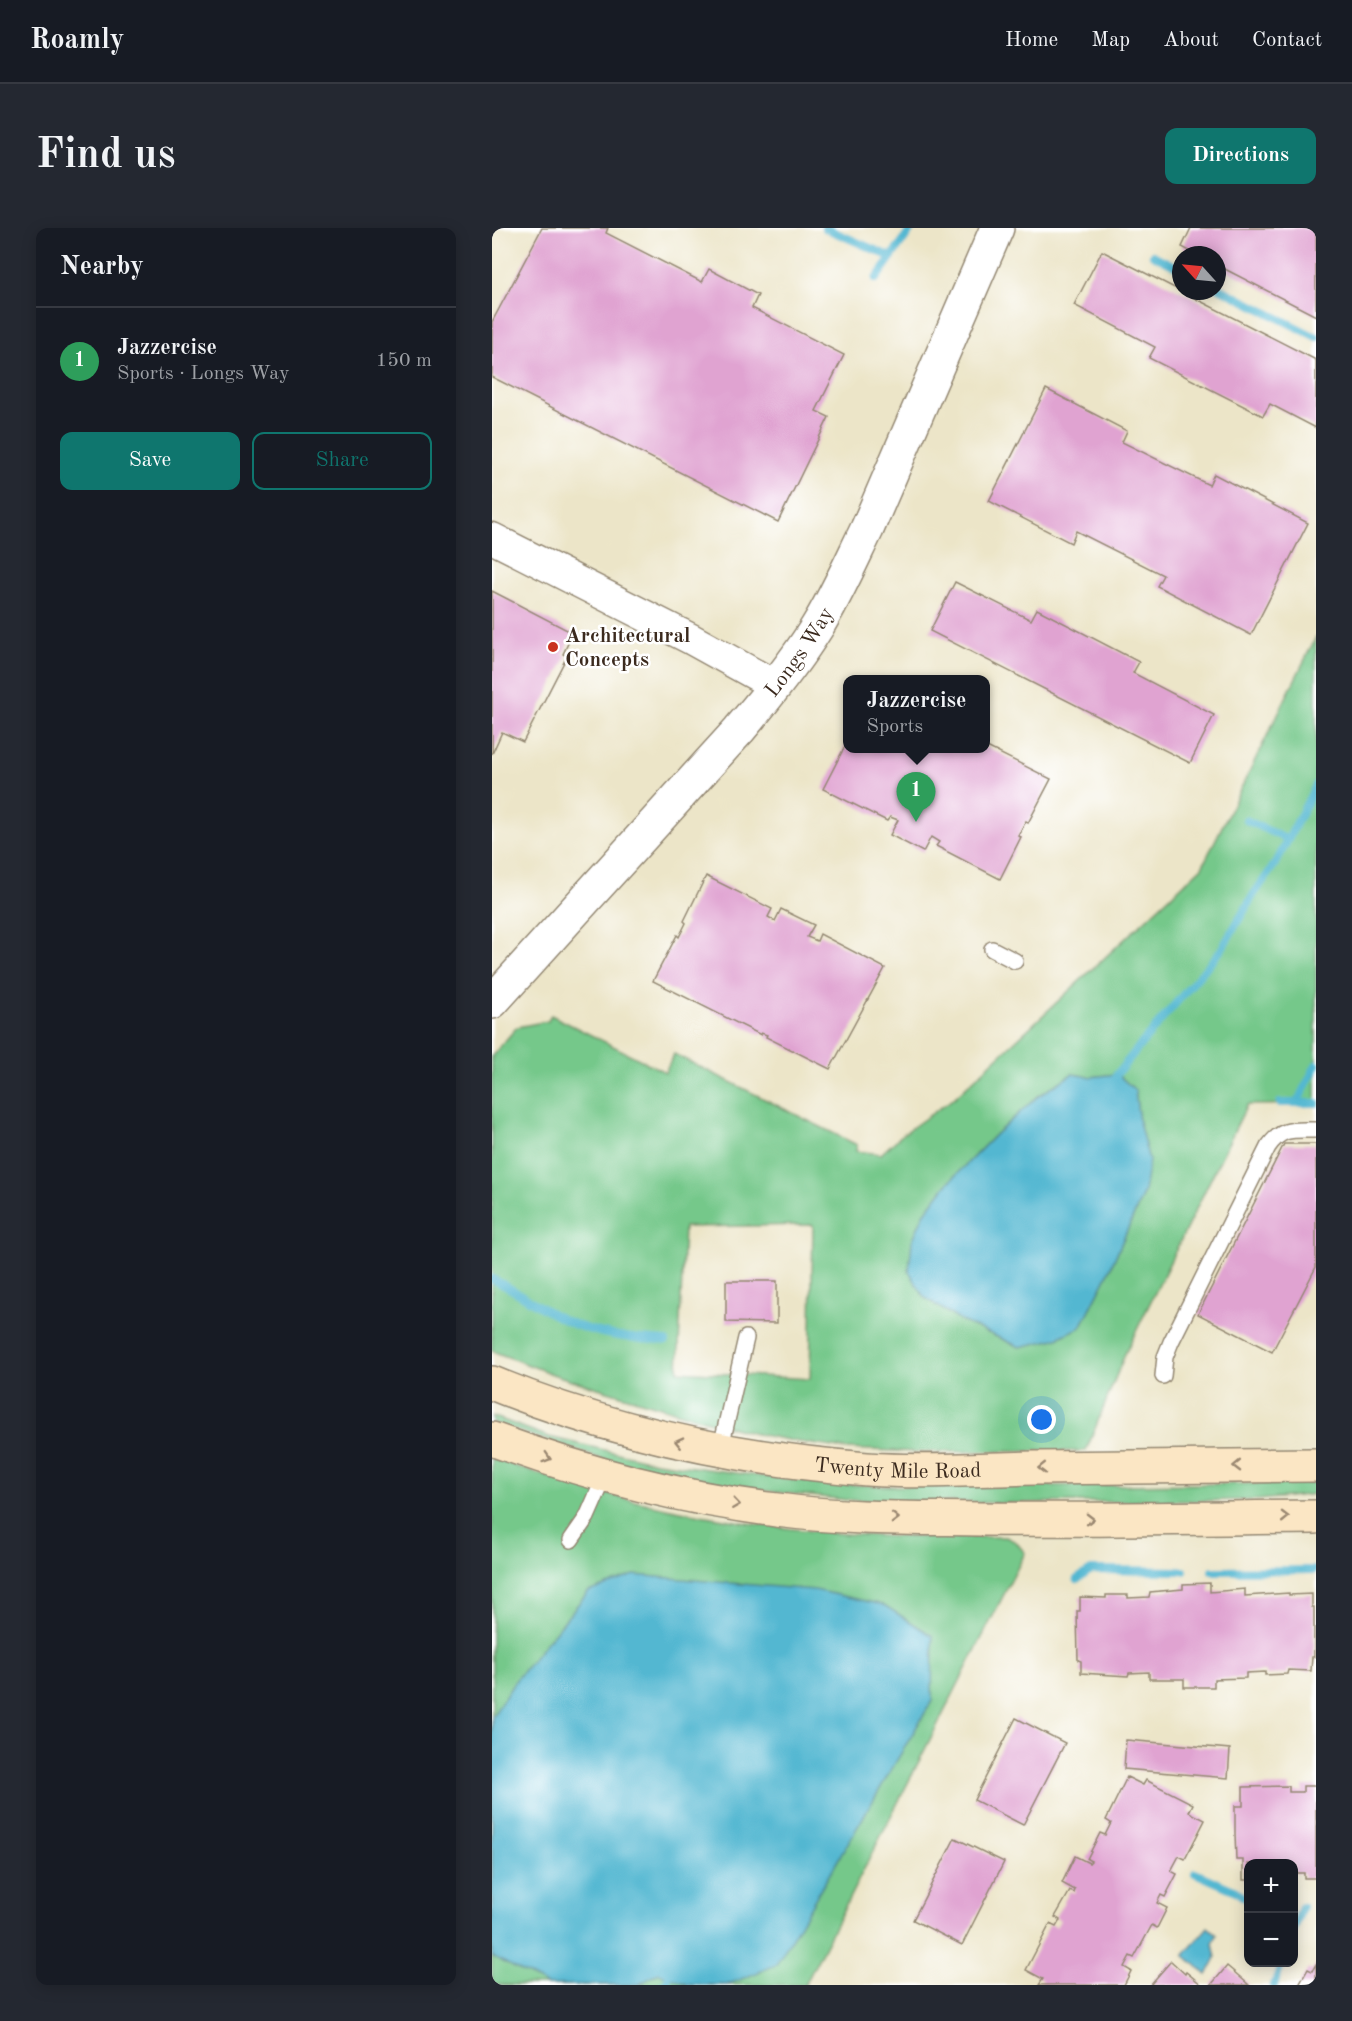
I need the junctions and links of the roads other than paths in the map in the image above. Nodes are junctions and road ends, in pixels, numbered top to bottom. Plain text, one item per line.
1 (997, 228) edge
2 (492, 538) edge
3 (776, 686) junction
4 (992, 949) dead end
5 (1015, 961) dead end
6 (492, 1002) edge
7 (1316, 1130) edge
8 (746, 1338) dead end
9 (1164, 1376) dead end
10 (492, 1383) edge
11 (492, 1439) edge
12 (720, 1451) junction
13 (1316, 1465) edge
14 (605, 1476) junction
15 (1316, 1517) edge
16 (571, 1540) dead end

1 - 3 street, Longs Way
2 - 3 street
3 - 6 street, Longs Way
4 - 5 lane
7 - 9 lane
8 - 12 lane
12 -> 10 main road, Twenty Mile Road
11 -> 14 main road
13 -> 12 main road, Twenty Mile Road
14 -> 15 main road
14 - 16 lane

